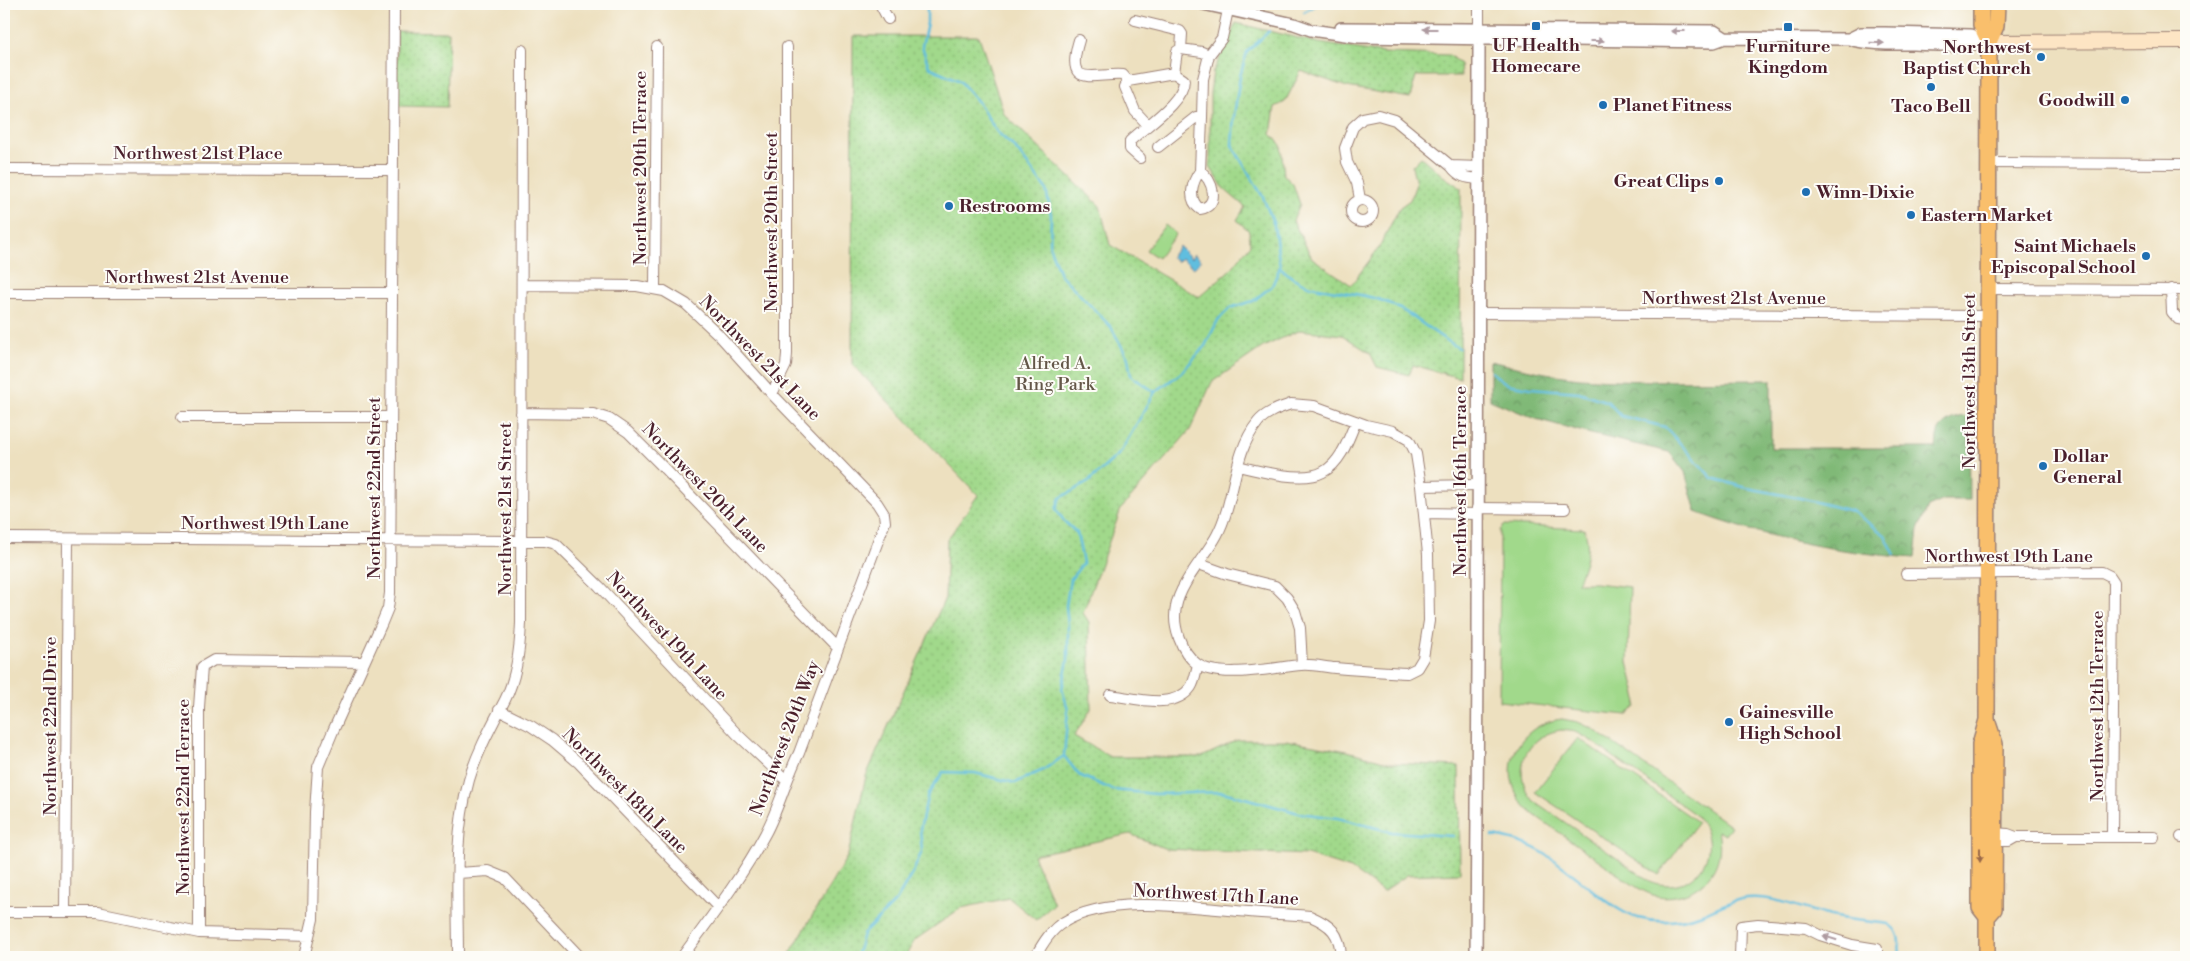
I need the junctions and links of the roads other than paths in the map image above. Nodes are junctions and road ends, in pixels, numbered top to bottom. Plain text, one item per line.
1 (394, 4) edge
2 (880, 4) edge
3 (1203, 4) edge
4 (1479, 4) edge
5 (1981, 4) edge
6 (1997, 4) edge
7 (1228, 10) junction
8 (888, 19) dead end
9 (1135, 20) dead end
10 (1479, 35) junction
11 (1849, 39) junction
12 (1079, 40) dead end
13 (2186, 40) edge
14 (1989, 42) junction
15 (657, 47) dead end
16 (787, 47) dead end
17 (1181, 49) junction
18 (522, 50) dead end
19 (1209, 55) junction
20 (1174, 73) junction
21 (1128, 81) junction
22 (1183, 89) junction
23 (1201, 92) junction
24 (1202, 117) junction
25 (1148, 125) junction
26 (1158, 147) dead end
27 (1140, 158) dead end
28 (1989, 163) junction
29 (2186, 164) edge
30 (1451, 166) junction
31 (1479, 167) junction
32 (4, 169) edge
33 (392, 170) junction
34 (1200, 170) dead end
35 (1479, 179) junction
36 (1360, 199) dead end
37 (522, 285) junction
38 (655, 288) junction
39 (1988, 289) junction
40 (2171, 289) junction
41 (2186, 290) edge
42 (4, 293) edge
43 (391, 293) junction
44 (1479, 313) junction
45 (1988, 316) junction
46 (2186, 320) edge
47 (772, 394) junction
48 (521, 413) junction
49 (182, 417) dead end
50 (391, 417) junction
51 (1356, 421) junction
52 (1238, 466) junction
53 (1477, 485) junction
54 (1422, 486) junction
55 (1565, 509) dead end
56 (1477, 511) junction
57 (1425, 513) junction
58 (884, 514) joint
59 (4, 538) edge
60 (68, 539) junction
61 (391, 540) junction
62 (521, 541) junction
63 (1199, 564) junction
64 (1988, 573) junction
65 (1906, 574) dead end
66 (2110, 576) joint
67 (837, 648) junction
68 (364, 662) junction
69 (1198, 664) junction
70 (1302, 665) junction
71 (1110, 695) dead end
72 (499, 710) junction
73 (1987, 720) junction
74 (1980, 744) junction
75 (786, 780) junction
76 (2112, 836) junction
77 (1994, 837) junction
78 (2154, 837) dead end
79 (458, 873) junction
80 (718, 907) junction
81 (4, 912) edge
82 (65, 912) junction
83 (1987, 917) junction
84 (199, 934) junction
85 (309, 936) junction
86 (304, 957) edge
87 (458, 957) edge
88 (580, 957) edge
89 (682, 957) edge
90 (1035, 957) edge
91 (1341, 957) edge
92 (1476, 957) edge
93 (1740, 957) edge
94 (1877, 957) edge
95 (1987, 957) edge

1 - 33 street, Northwest 22nd Street
2 - 8 street
3 - 7 street
4 - 10 street, Northwest 16th Terrace
5 - 14 main road, Northwest 13th Street
6 - 14 main road, Northwest 13th Street
7 - 10 street
7 - 19 street
9 - 17 street
10 - 11 street
10 - 31 street, Northwest 16th Terrace
11 -> 14 street
11 - 14 street
12 - 21 street
13 - 14 main road
14 - 28 main road, Northwest 13th Street
15 - 38 street, Northwest 20th Terrace
16 - 47 street, Northwest 20th Street
17 - 19 street
17 - 20 street
18 - 37 street, Northwest 21st Street
19 - 23 street
20 - 21 street
20 - 22 street
21 - 25 street
22 - 23 street
22 - 25 street
23 - 24 street
24 - 26 street
24 - 34 street
25 - 27 street
28 - 29 street
28 - 39 main road, Northwest 13th Street
30 - 31 street
30 - 35 street
30 - 36 street
31 - 35 street, Northwest 16th Terrace
32 - 33 street, Northwest 21st Place
33 - 43 street, Northwest 22nd Street
35 - 44 street, Northwest 16th Terrace
37 - 38 street, Northwest 21st Lane
37 - 48 street, Northwest 21st Street
38 - 47 street, Northwest 21st Lane
39 - 40 street
39 - 45 main road, Northwest 13th Street
40 - 41 street
40 - 46 street
42 - 43 street, Northwest 21st Avenue
43 - 50 street, Northwest 22nd Street
44 - 45 street, Northwest 21st Avenue
44 - 53 street, Northwest 16th Terrace
45 - 64 main road, Northwest 13th Street
47 - 58 street, Northwest 21st Lane
48 - 62 street, Northwest 21st Street
48 - 67 street, Northwest 20th Lane
49 - 50 street
50 - 61 street, Northwest 22nd Street
51 - 52 street
51 - 52 street
51 - 54 street
52 - 63 street
53 - 54 street
53 - 56 street, Northwest 16th Terrace
54 - 57 street
55 - 56 street
56 - 57 street
56 - 92 street, Northwest 16th Terrace
57 - 70 street
58 - 67 street, Northwest 20th Way
59 - 60 street, Northwest 19th Lane
60 - 61 street, Northwest 19th Lane
60 - 82 street, Northwest 22nd Drive
61 - 62 street, Northwest 19th Lane
61 - 68 street, Northwest 22nd Street
62 - 72 street, Northwest 21st Street
62 - 75 street, Northwest 19th Lane
63 - 69 street
63 - 70 street
64 - 65 street, Northwest 19th Lane
64 - 66 street, Northwest 19th Lane
64 - 73 main road, Northwest 13th Street
66 - 76 street, Northwest 12th Terrace
67 - 75 street, Northwest 20th Way
68 - 84 street, Northwest 22nd Terrace
68 - 85 street, Northwest 22nd Street
69 - 70 street
69 - 71 street
72 - 79 street, Northwest 21st Street
72 - 80 street, Northwest 18th Lane
73 - 74 main road, Northwest 13th Street
73 - 77 main road, Northwest 13th Street
74 - 77 main road
74 -> 83 main road, Northwest 13th Street
75 - 80 street, Northwest 20th Way
76 - 77 street
76 - 78 street
77 - 83 main road, Northwest 13th Street
79 - 87 street, Northwest 21st Street
79 - 88 street
80 - 89 street, Northwest 20th Way
81 - 82 street
82 - 84 street
83 - 95 main road, Northwest 13th Street
84 - 85 street
85 - 86 street, Northwest 22nd Street
90 - 91 street, Northwest 17th Lane
94 -> 93 street

